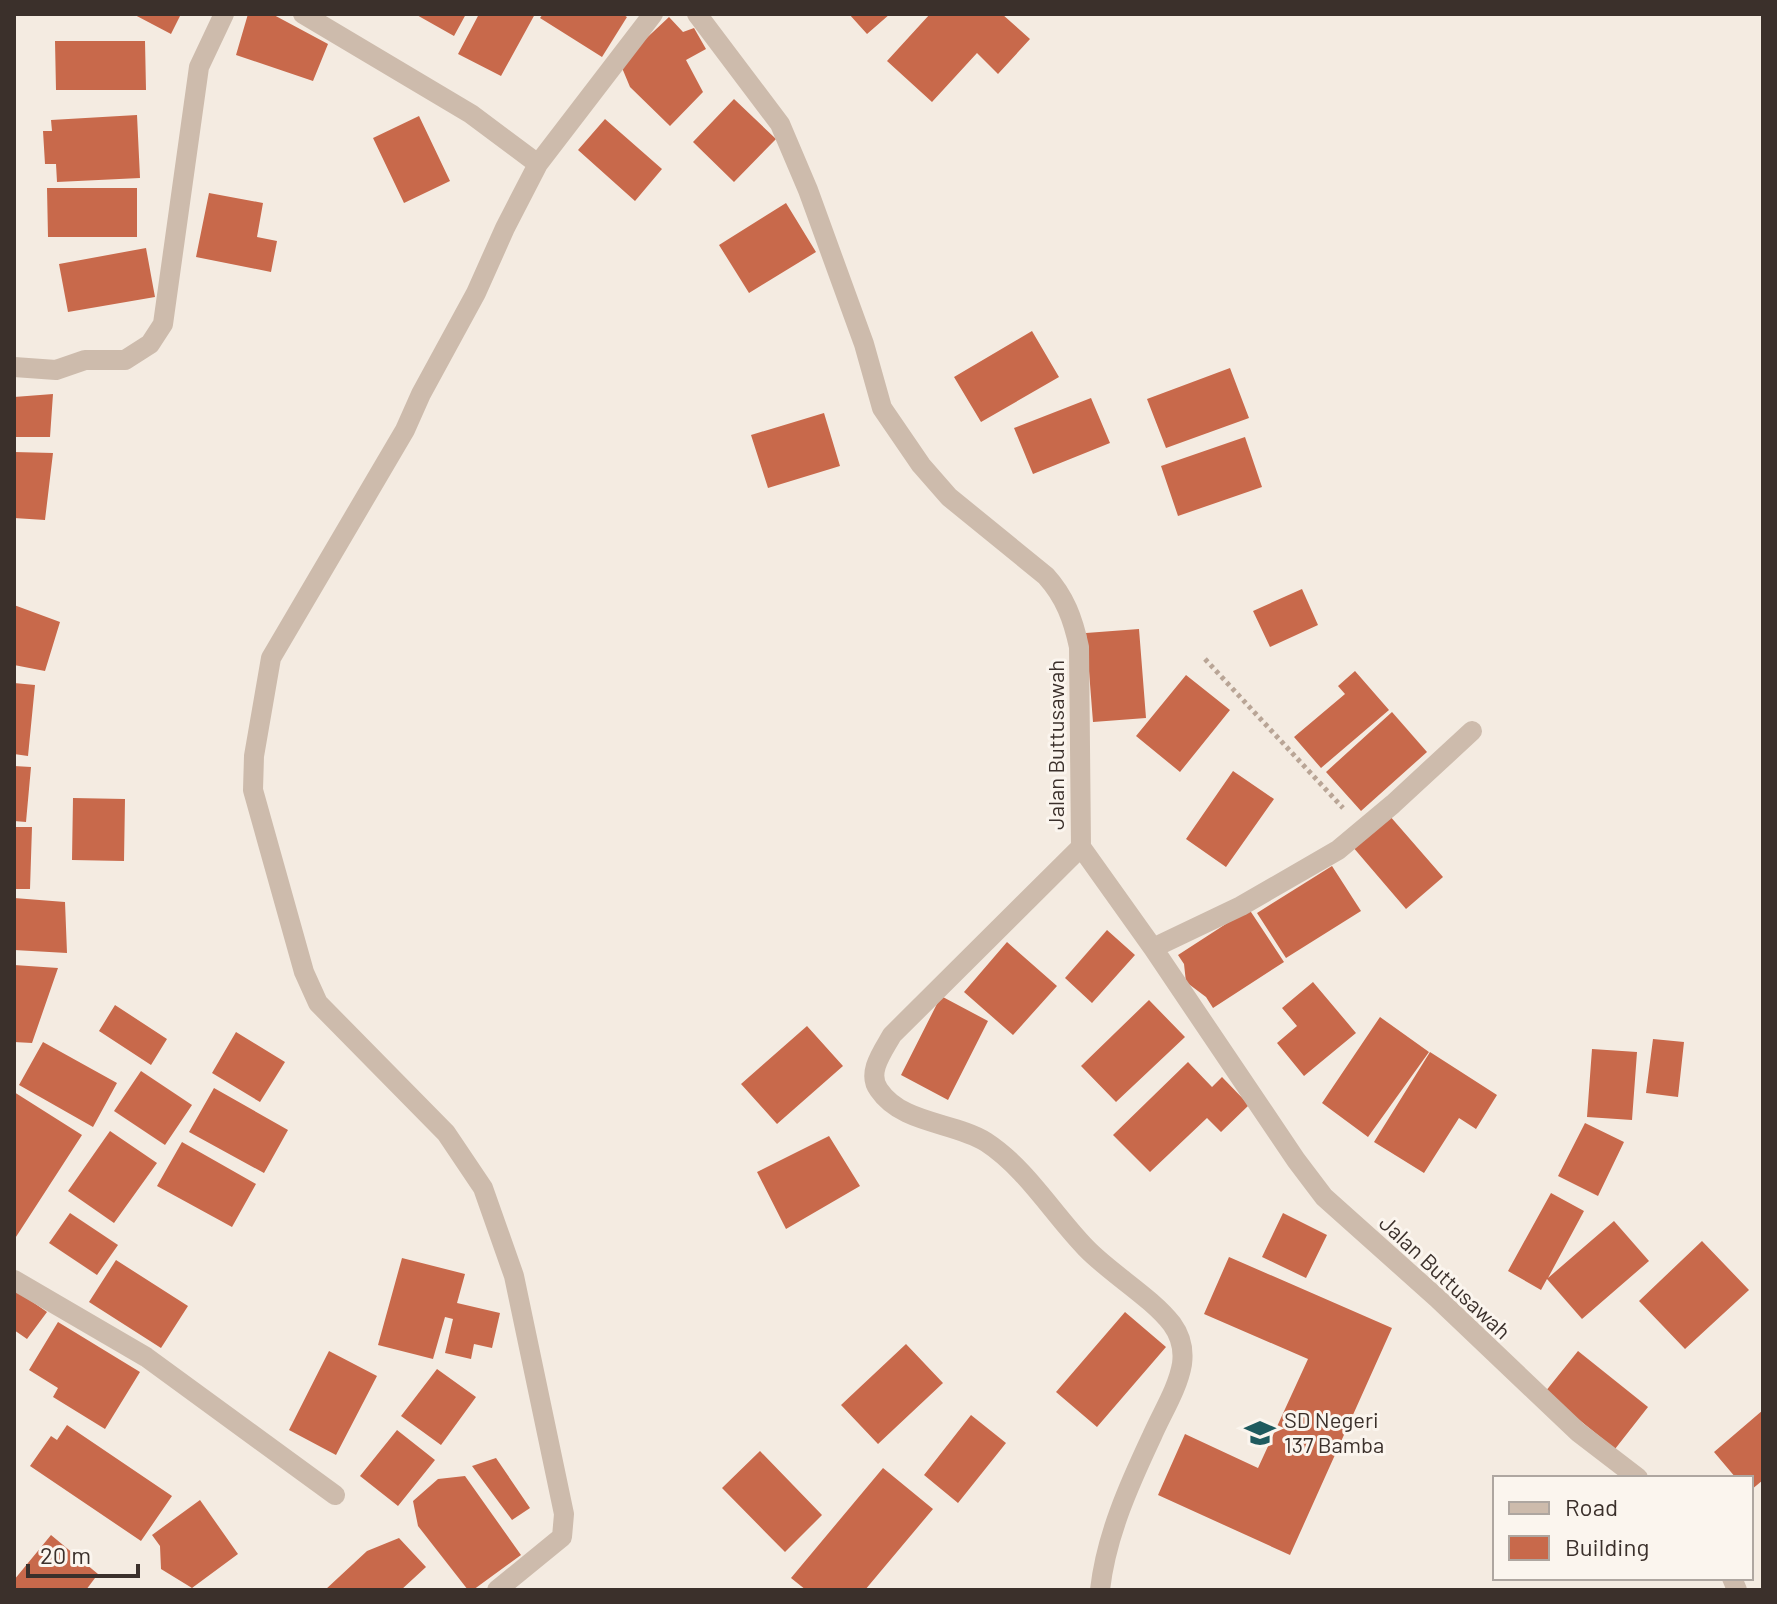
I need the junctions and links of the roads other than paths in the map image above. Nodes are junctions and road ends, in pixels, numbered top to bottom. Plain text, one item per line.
1 (224, 14) edge
2 (303, 14) edge
3 (653, 14) edge
4 (697, 14) edge
5 (538, 164) junction
6 (14, 367) edge
7 (1472, 731) dead end
8 (1081, 847) junction
9 (1153, 948) junction
10 (14, 1280) edge
11 (1635, 1476) edge
12 (335, 1495) dead end
13 (497, 1590) edge
14 (1100, 1590) edge

1 - 6 street
2 - 5 street
3 - 5 street
4 - 8 street, Jalan Buttusawah
5 - 13 street
7 - 9 street
8 - 9 street, Jalan Buttusawah
8 - 14 street
9 - 11 street, Jalan Buttusawah
10 - 12 street

